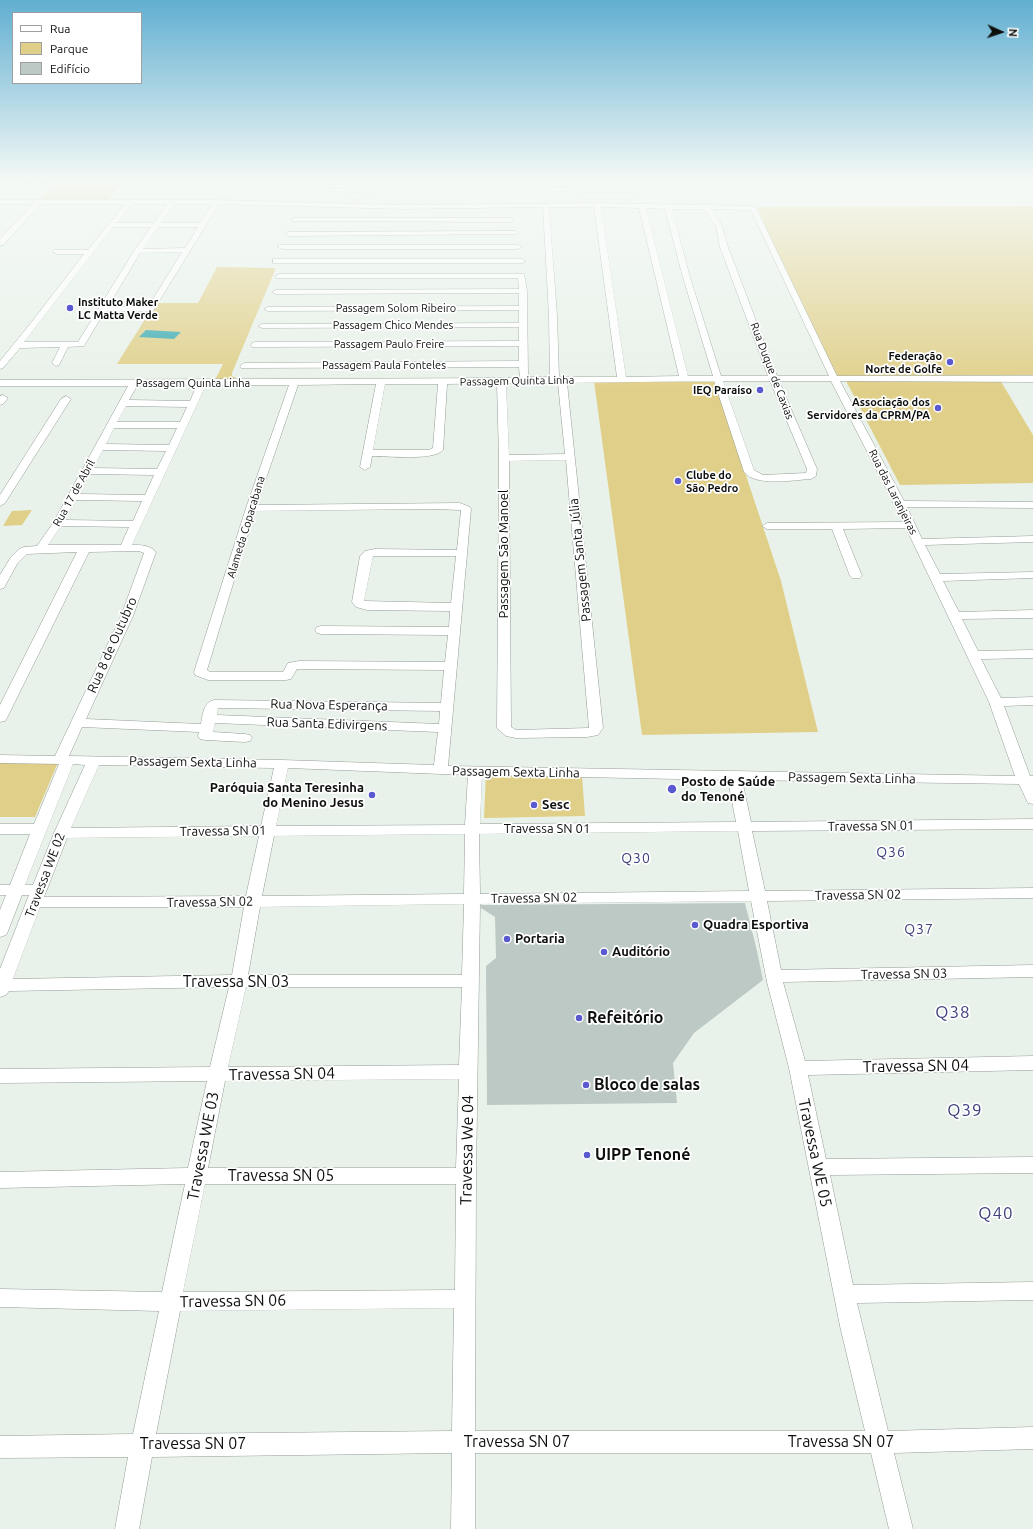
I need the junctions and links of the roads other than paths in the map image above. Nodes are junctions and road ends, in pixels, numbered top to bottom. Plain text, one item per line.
1 (170, 250) edge
2 (187, 250) edge
3 (281, 250) edge
4 (384, 250) edge
5 (549, 250) edge
6 (603, 250) edge
7 (653, 250) edge
8 (679, 250) edge
9 (725, 250) edge
10 (773, 250) edge
11 (138, 251) joint
12 (57, 252) dead end
13 (89, 252) joint
14 (378, 261) junction
15 (522, 261) dead end
16 (279, 276) dead end
17 (374, 276) junction
18 (523, 291) junction
19 (276, 292) dead end
20 (368, 292) junction
21 (366, 308) junction
22 (523, 308) junction
23 (102, 309) junction
24 (268, 309) dead end
25 (523, 325) junction
26 (262, 326) dead end
27 (524, 343) junction
28 (19, 345) junction
29 (65, 345) junction
30 (255, 345) dead end
31 (364, 345) junction
32 (56, 363) dead end
33 (524, 364) junction
34 (0, 366) edge
35 (244, 366) dead end
36 (773, 378) junction
37 (834, 378) junction
38 (717, 379) junction
39 (622, 380) junction
40 (684, 380) junction
41 (1032, 380) edge
42 (501, 381) junction
43 (524, 381) junction
44 (558, 381) junction
45 (381, 382) junction
46 (443, 382) junction
47 (0, 383) edge
48 (134, 383) junction
49 (203, 383) junction
50 (294, 383) junction
51 (358, 383) junction
52 (66, 399) dead end
53 (124, 403) junction
54 (193, 404) junction
55 (113, 425) junction
56 (184, 425) junction
57 (99, 447) junction
58 (172, 448) junction
59 (368, 453) junction
60 (570, 457) junction
61 (504, 458) junction
62 (365, 467) dead end
63 (87, 471) junction
64 (160, 472) junction
65 (4, 491) edge
66 (72, 497) junction
67 (149, 498) junction
68 (0, 504) edge
69 (900, 504) junction
70 (1033, 505) edge
71 (251, 508) junction
72 (58, 523) junction
73 (137, 524) junction
74 (836, 525) junction
75 (910, 525) junction
76 (767, 526) dead end
77 (1033, 539) edge
78 (919, 542) junction
79 (42, 548) junction
80 (85, 548) junction
81 (125, 548) junction
82 (461, 553) junction
83 (1033, 575) edge
84 (856, 576) dead end
85 (937, 578) junction
86 (0, 586) edge
87 (456, 607) junction
88 (1033, 614) edge
89 (955, 616) junction
90 (321, 630) dead end
91 (455, 631) junction
92 (1033, 654) edge
93 (972, 655) junction
94 (452, 666) junction
95 (1033, 701) edge
96 (996, 702) junction
97 (447, 707) junction
98 (0, 718) edge
99 (209, 718) junction
100 (77, 723) junction
101 (444, 728) junction
102 (504, 728) joint
103 (245, 738) dead end
104 (0, 759) edge
105 (64, 760) junction
106 (94, 760) junction
107 (282, 764) junction
108 (441, 770) junction
109 (475, 771) junction
110 (734, 776) junction
111 (1028, 780) edge
112 (1033, 800) edge
113 (1033, 824) edge
114 (744, 828) junction
115 (0, 829) edge
116 (39, 829) junction
117 (472, 829) junction
118 (268, 830) junction
119 (61, 833) junction
120 (0, 890) edge
121 (16, 890) junction
122 (1033, 893) edge
123 (38, 896) junction
124 (758, 896) junction
125 (472, 899) junction
126 (253, 902) junction
127 (0, 931) edge
128 (1033, 971) edge
129 (775, 976) junction
130 (239, 981) junction
131 (470, 981) junction
132 (1, 988) edge
133 (1033, 1063) edge
134 (798, 1068) junction
135 (469, 1072) junction
136 (217, 1074) junction
137 (0, 1076) edge
138 (1033, 1165) edge
139 (818, 1167) junction
140 (198, 1176) junction
141 (466, 1176) junction
142 (0, 1180) edge
143 (1033, 1291) edge
144 (846, 1294) junction
145 (0, 1298) edge
146 (465, 1299) junction
147 (171, 1302) junction
148 (1033, 1438) edge
149 (464, 1442) junction
150 (880, 1442) junction
151 (142, 1445) junction
152 (0, 1447) edge
153 (127, 1529) edge
154 (463, 1529) edge
155 (900, 1529) edge

1 - 11 street
2 - 23 street
3 - 14 street
4 - 14 street
5 - 44 street, Passagem Santa Júlia
6 - 39 street
7 - 40 street
8 - 38 street
9 - 36 street, Rua Duque de Caxias
10 - 37 street, Rua das Laranjeiras
11 - 23 street
12 - 13 street
13 - 28 street
14 - 15 street
14 - 17 street
16 - 17 street
17 - 18 street
17 - 20 street
18 - 20 street
18 - 22 street
19 - 20 street
20 - 21 street
21 - 22 street, Passagem Solom Ribeiro
21 - 24 street, Passagem Solom Ribeiro
21 - 31 street
22 - 25 street
23 - 29 street
25 - 27 street
25 - 31 street, Passagem Chico Mendes
26 - 31 street, Passagem Chico Mendes
27 - 31 street, Passagem Paulo Freire
27 - 33 street
28 - 29 street
28 - 34 street
29 - 32 street
30 - 31 street, Passagem Paulo Freire
31 - 33 street, Passagem Paula Fonteles
31 - 35 street, Passagem Paula Fonteles
31 - 51 street
33 - 43 street
36 - 37 street, Passagem Quinta Linha
36 - 38 street, Passagem Quinta Linha
36 - 38 street, Rua Duque de Caxias
37 - 41 street, Passagem Quinta Linha
37 - 69 street, Rua das Laranjeiras
38 - 40 street, Passagem Quinta Linha
39 - 40 street, Passagem Quinta Linha
39 - 44 street, Passagem Quinta Linha
42 - 43 street, Passagem Quinta Linha
42 - 46 street, Passagem Quinta Linha
42 - 61 street, Passagem São Manoel
43 - 44 street, Passagem Quinta Linha
44 - 60 street, Passagem Santa Júlia
45 - 46 street, Passagem Quinta Linha
45 - 51 street, Passagem Quinta Linha
45 - 59 street
46 - 59 street
47 - 48 street, Passagem Quinta Linha
48 - 49 street, Passagem Quinta Linha
48 - 53 street, Rua 17 de Abril
49 - 50 street, Passagem Quinta Linha
49 - 54 street
50 - 51 street, Passagem Quinta Linha
50 - 71 street, Alameda Copacabana
52 - 65 street
53 - 54 street
53 - 55 street, Rua 17 de Abril
54 - 56 street
55 - 56 street
55 - 57 street, Rua 17 de Abril
56 - 58 street
57 - 58 street
57 - 63 street, Rua 17 de Abril
58 - 64 street
59 - 62 street
60 - 61 street
60 - 102 street, Passagem Santa Júlia
61 - 102 street, Passagem São Manoel
63 - 64 street
63 - 66 street, Rua 17 de Abril
64 - 67 street
65 - 68 street
66 - 67 street
66 - 72 street, Rua 17 de Abril
67 - 73 street
69 - 70 street
69 - 75 street, Rua das Laranjeiras
71 - 82 street
71 - 94 street, Alameda Copacabana
72 - 73 street
72 - 79 street, Rua 17 de Abril
73 - 81 street
74 - 75 street
74 - 76 street
74 - 84 street
75 - 78 street, Rua das Laranjeiras
77 - 78 street
78 - 85 street, Rua das Laranjeiras
79 - 80 street
79 - 86 street
80 - 81 street
80 - 98 street
81 - 100 street, Rua 8 de Outubro
82 - 87 street
82 - 87 street
83 - 85 street
85 - 89 street, Rua das Laranjeiras
87 - 91 street
88 - 89 street
89 - 93 street, Rua das Laranjeiras
90 - 91 street
91 - 94 street
92 - 93 street
93 - 96 street, Rua das Laranjeiras
94 - 97 street
95 - 96 street
96 - 111 street, Rua das Laranjeiras
97 - 99 street, Rua Nova Esperança
97 - 101 street
99 - 100 street
99 - 101 street, Rua Santa Edivirgens
99 - 103 street
100 - 105 street, Rua 8 de Outubro
101 - 108 street
104 - 105 street, Passagem Sexta Linha
105 - 106 street, Passagem Sexta Linha
105 - 116 street, Travessa WE 02
106 - 107 street, Passagem Sexta Linha
106 - 119 street, Travessa WE 02
107 - 108 street, Passagem Sexta Linha
107 - 118 street, Travessa WE 03
108 - 109 street, Passagem Sexta Linha
109 - 110 street, Passagem Sexta Linha
109 - 117 street, Travessa We 04
110 - 111 street, Passagem Sexta Linha
110 - 114 street, Travessa WE 05
111 - 112 street
113 - 114 street, Travessa SN 01
114 - 117 street, Travessa SN 01
114 - 124 street, Travessa WE 05
115 - 116 street
116 - 121 street, Travessa WE 02
117 - 118 street, Travessa SN 01
117 - 125 street, Travessa We 04
118 - 119 street, Travessa SN 01
118 - 126 street, Travessa WE 03
119 - 123 street, Travessa WE 02
120 - 121 street, Travessa SN 02
121 - 123 street, Travessa SN 02
121 - 127 street, Travessa WE 02
122 - 124 street, Travessa SN 02
123 - 126 street, Travessa SN 02
123 - 132 street, Travessa WE 02
124 - 125 street, Travessa SN 02
124 - 129 street, Travessa WE 05
125 - 126 street, Travessa SN 02
125 - 131 street, Travessa We 04
126 - 130 street, Travessa WE 03
128 - 129 street, Travessa SN 03
129 - 134 street, Travessa WE 05
130 - 131 street, Travessa SN 03
130 - 132 street, Travessa SN 03
130 - 136 street, Travessa WE 03
131 - 135 street, Travessa We 04
133 - 134 street, Travessa SN 04
134 - 139 street, Travessa WE 05
135 - 136 street, Travessa SN 04
135 - 141 street, Travessa We 04
136 - 137 street, Travessa SN 04
136 - 140 street, Travessa WE 03
138 - 139 street
139 - 144 street, Travessa WE 05
140 - 141 street, Travessa SN 05
140 - 142 street, Travessa SN 05
140 - 147 street, Travessa WE 03
141 - 146 street, Travessa We 04
143 - 144 street
144 - 150 street, Travessa WE 05
145 - 147 street, Travessa SN 06
146 - 147 street, Travessa SN 06
146 - 149 street, Travessa We 04
147 - 151 street, Travessa WE 03
148 - 150 street, Travessa SN 07
149 - 150 street, Travessa SN 07
149 - 151 street, Travessa SN 07
149 - 154 street, Travessa We 04
150 - 155 street, Travessa WE 05
151 - 152 street, Travessa SN 07
151 - 153 street, Travessa WE 03

